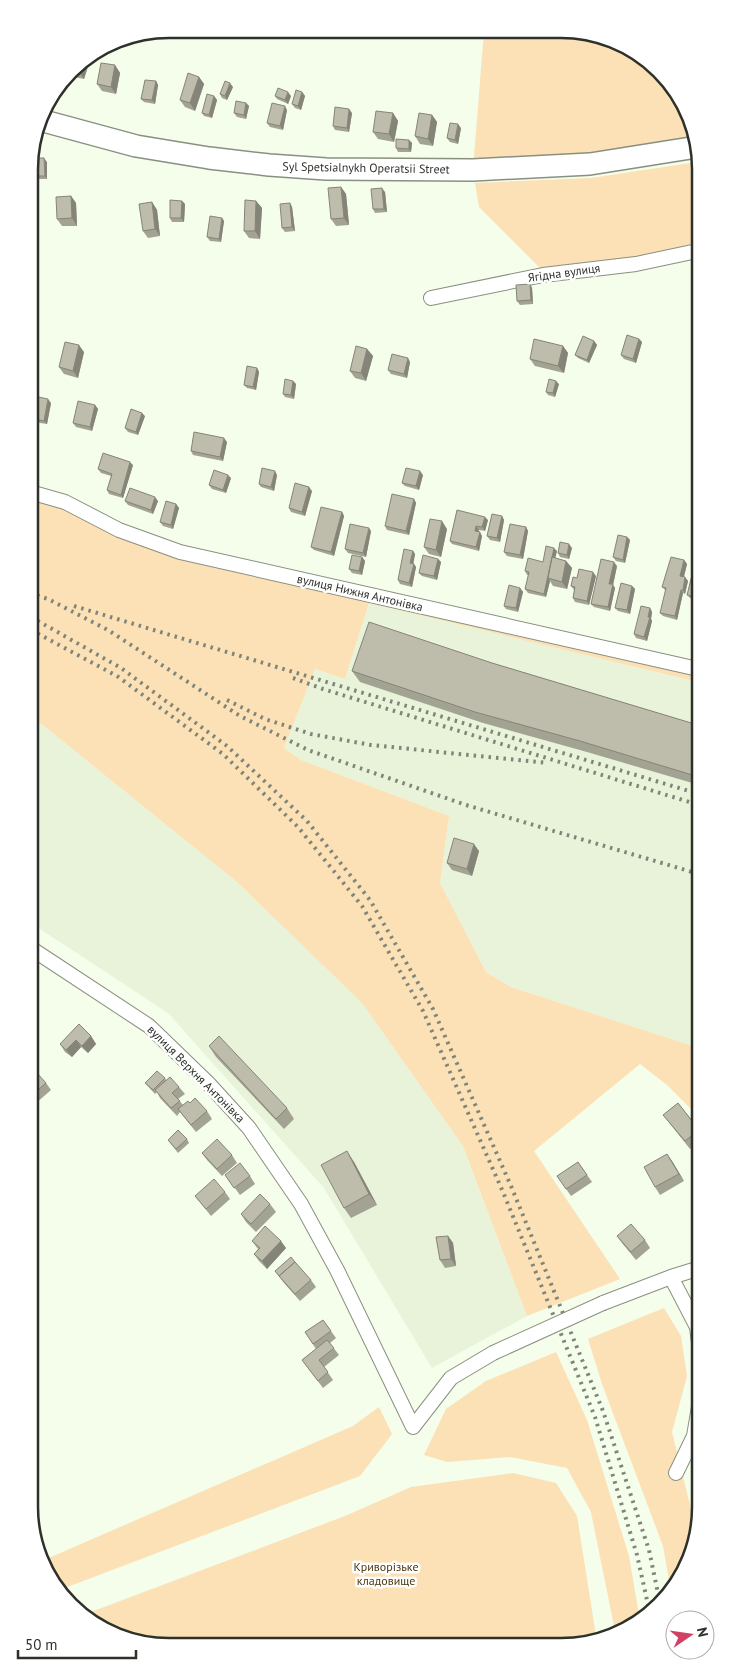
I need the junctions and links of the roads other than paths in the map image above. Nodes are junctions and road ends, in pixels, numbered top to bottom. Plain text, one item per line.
1 (46, 122) edge
2 (690, 148) edge
3 (692, 251) edge
4 (431, 298) dead end
5 (38, 494) edge
6 (692, 668) edge
7 (38, 953) edge
8 (692, 1270) edge
9 (671, 1277) junction
10 (692, 1314) edge
11 (692, 1440) edge
12 (676, 1474) dead end

1 - 2 main road, Syl Spetsialnykh Operatsii Street
3 - 4 street, Ягідна вулиця
5 - 6 street, вулиця Нижня Антонівка
7 - 9 street, вулиця Верхня Антонівка, bridge
8 - 9 street
9 - 10 street
11 - 12 street

